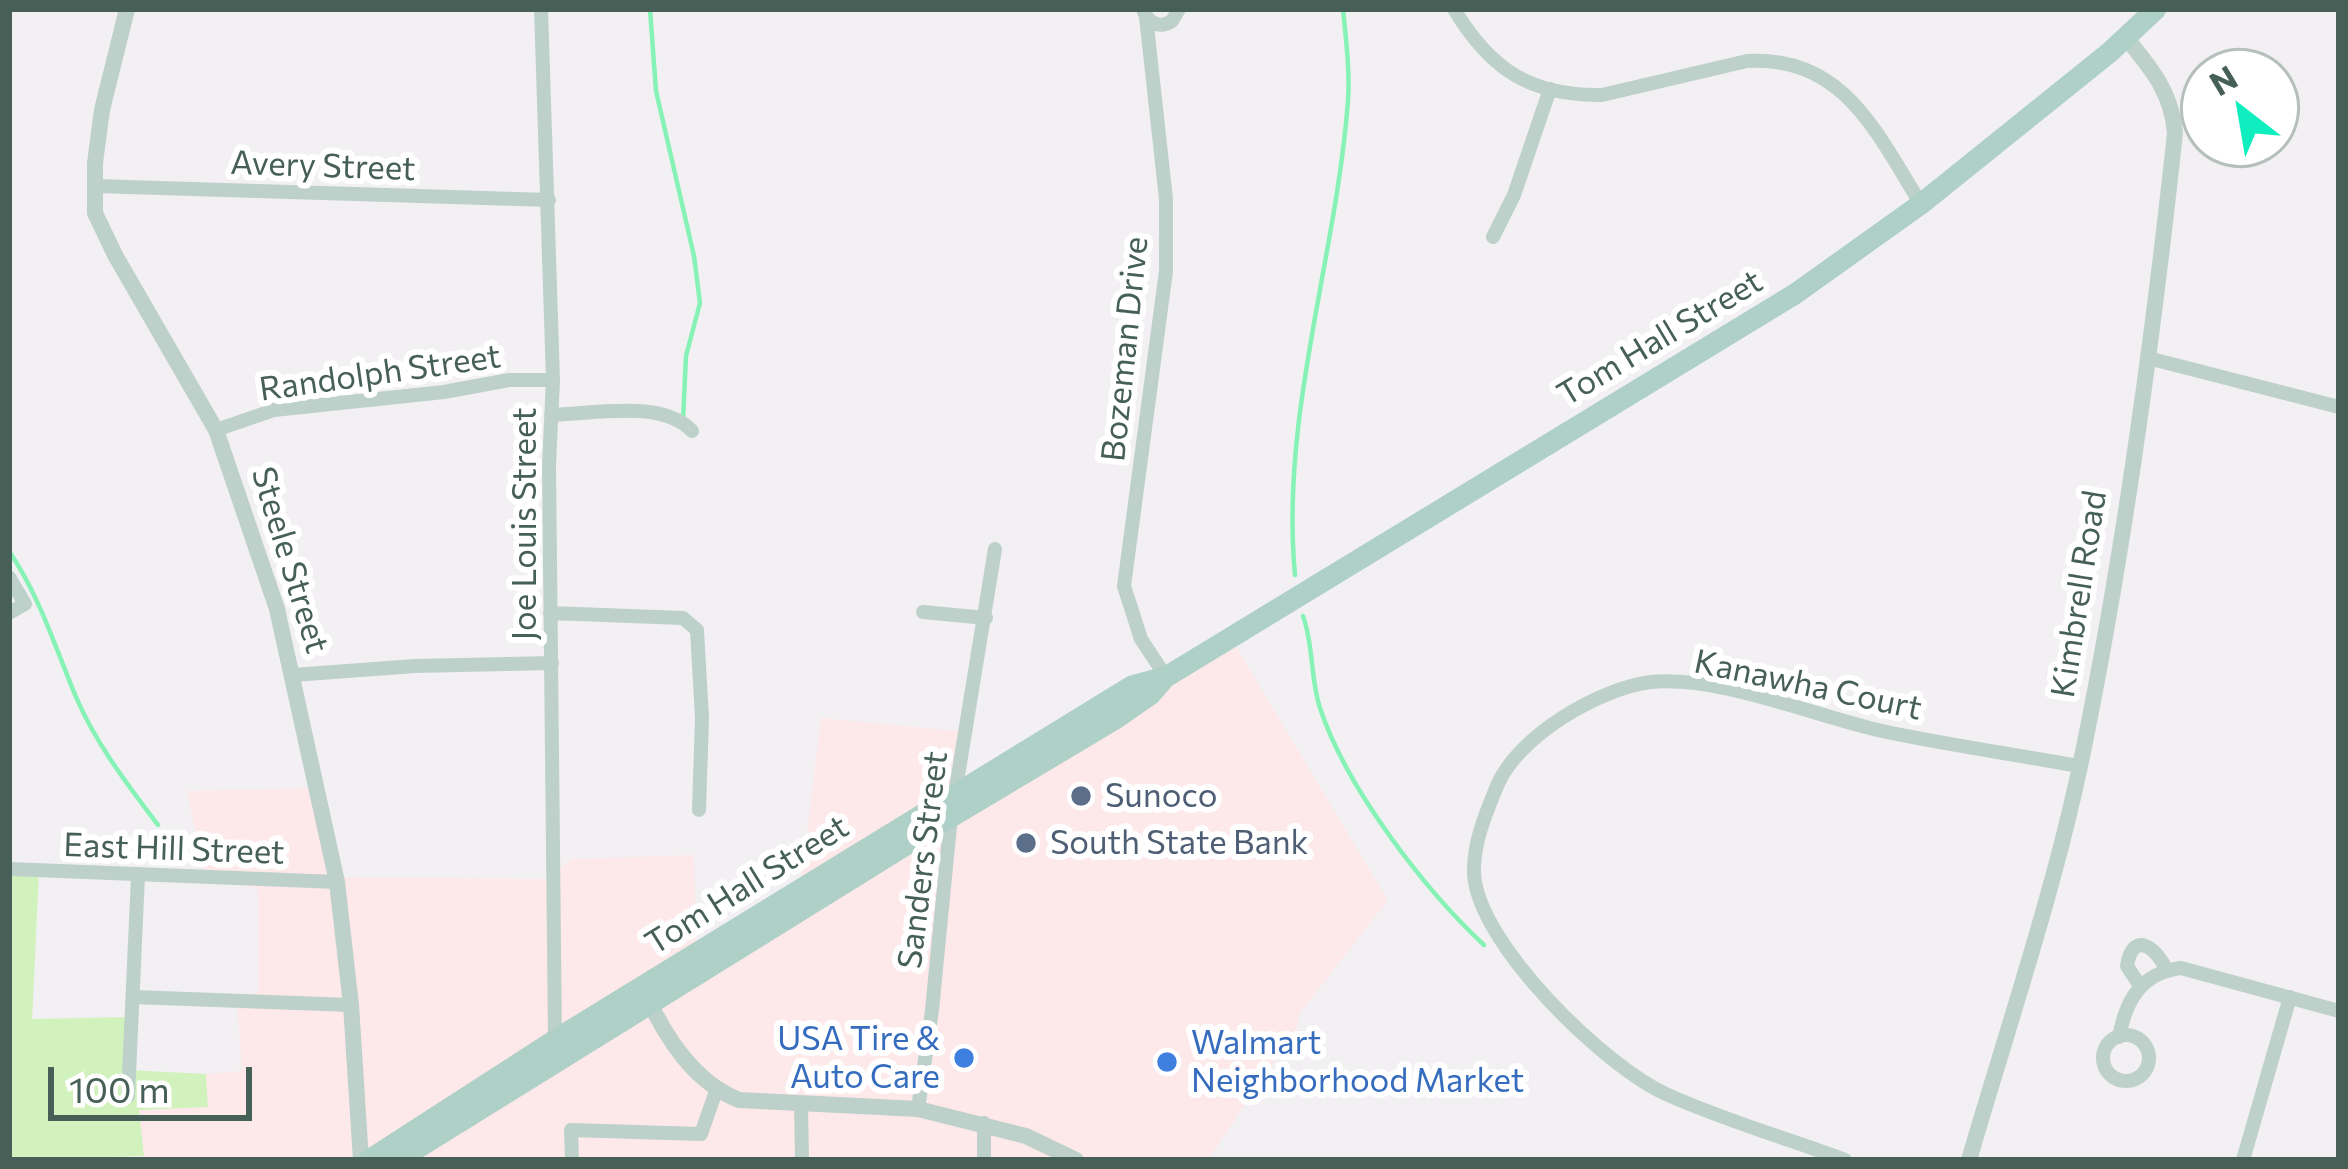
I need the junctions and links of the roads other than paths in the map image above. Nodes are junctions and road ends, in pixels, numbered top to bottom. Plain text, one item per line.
1 (127, 9) edge
2 (542, 9) edge
3 (1179, 9) edge
4 (1454, 9) edge
5 (2156, 9) edge
6 (1145, 13) edge
7 (2127, 38) junction
8 (1550, 89) junction
9 (95, 186) junction
10 (549, 200) junction
11 (1921, 204) junction
12 (1493, 237) dead end
13 (2148, 358) junction
14 (553, 380) junction
15 (2339, 407) edge
16 (551, 415) junction
17 (216, 430) junction
18 (692, 430) dead end
19 (995, 550) dead end
20 (9, 578) edge
21 (923, 611) dead end
22 (9, 613) edge
23 (550, 613) junction
24 (986, 618) junction
25 (552, 663) junction
26 (293, 675) junction
27 (1166, 677) junction
28 (2079, 766) junction
29 (953, 806) junction
30 (699, 810) dead end
31 (9, 869) edge
32 (138, 876) junction
33 (337, 882) junction
34 (2167, 971) junction
35 (2140, 986) junction
36 (133, 997) junction
37 (647, 997) junction
38 (2290, 997) junction
39 (351, 1005) junction
40 (2339, 1011) edge
41 (2120, 1036) dead end
42 (555, 1040) junction
43 (716, 1091) junction
44 (128, 1096) dead end
45 (801, 1103) junction
46 (918, 1109) junction
47 (984, 1123) junction
48 (365, 1160) edge
49 (384, 1160) edge
50 (572, 1160) edge
51 (802, 1160) edge
52 (984, 1160) edge
53 (1076, 1160) edge
54 (1845, 1160) edge
55 (1969, 1160) edge
56 (2243, 1160) edge

1 - 9 street, Steele Street
2 - 10 street, Joe Louis Street
3 - 6 street, Bozeman Drive
4 - 8 street
5 - 7 main road, Tom Hall Street
6 - 27 street, Bozeman Drive
7 - 11 main road, Tom Hall Street
7 - 13 street, Kimbrell Road
8 - 11 street
8 - 12 street
9 - 10 street, Avery Street
9 - 17 street, Steele Street
10 - 14 street, Joe Louis Street
11 - 27 main road, Tom Hall Street
13 - 15 street
13 - 28 street, Kimbrell Road
14 - 16 street, Joe Louis Street
14 - 17 street, Randolph Street
16 - 18 street
16 - 23 street, Joe Louis Street
17 - 26 street, Steele Street
19 - 24 street, Sanders Street
20 - 22 street
21 - 24 street
23 - 25 street, Joe Louis Street
23 - 30 street
24 - 29 street, Sanders Street
25 - 26 street
25 - 42 street, Joe Louis Street
26 - 33 street, Steele Street
27 - 29 main road, Tom Hall Street
28 - 54 street, Kanawha Court
28 - 55 street, Kimbrell Road
29 - 37 main road, Tom Hall Street
29 - 46 street, Sanders Street
31 - 32 street, East Hill Street
32 - 33 street, East Hill Street
32 - 36 street
33 - 39 street, Steele Street
34 - 35 street
34 - 35 street
34 - 38 street
35 - 41 street
36 - 39 street
36 - 44 street
37 - 42 main road, Tom Hall Street
37 - 43 street
37 - 49 main road, Tom Hall Street
38 - 40 street
38 - 56 street
39 - 48 street, Steele Street
42 - 48 main road, Tom Hall Street
43 - 45 street
43 - 50 street
45 - 46 street
45 - 51 street
46 - 47 street
47 - 52 street
47 - 53 street

